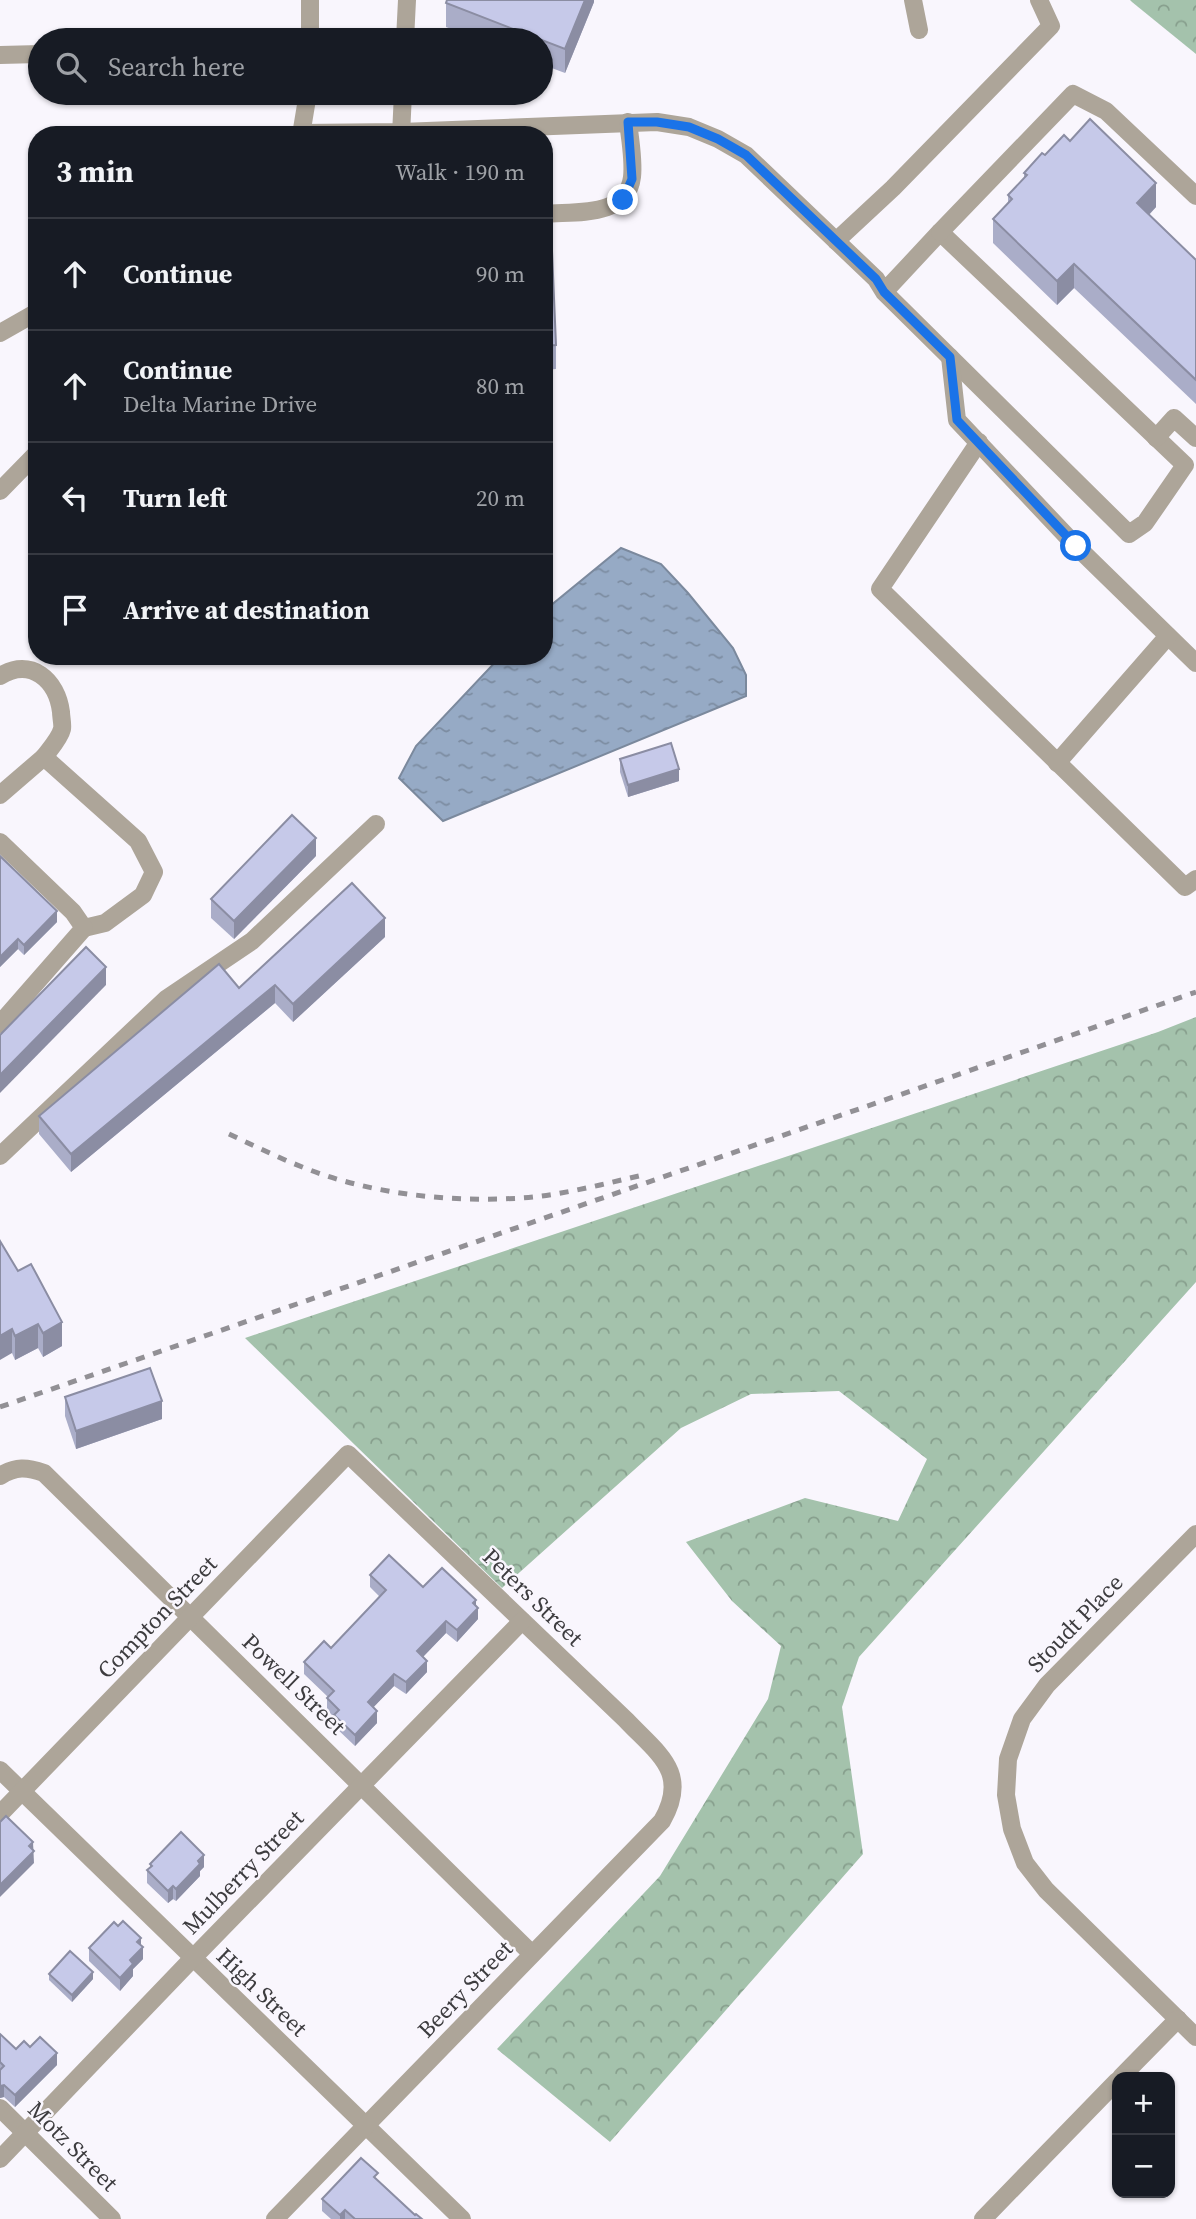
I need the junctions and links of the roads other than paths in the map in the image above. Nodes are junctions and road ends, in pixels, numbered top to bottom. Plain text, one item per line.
1 (310, 0) edge
2 (407, 0) edge
3 (914, 0) edge
4 (1040, 0) edge
5 (310, 28) edge
6 (406, 28) edge
7 (919, 30) dead end
8 (28, 54) edge
9 (0, 55) edge
10 (306, 105) edge
11 (402, 105) edge
12 (628, 122) junction
13 (302, 126) edge
14 (401, 126) edge
15 (545, 126) edge
16 (1196, 196) edge
17 (553, 213) edge
18 (940, 232) junction
19 (836, 241) junction
20 (880, 286) junction
21 (28, 317) edge
22 (0, 333) edge
23 (950, 357) junction
24 (1156, 438) junction
25 (1196, 439) edge
26 (979, 443) junction
27 (28, 462) edge
28 (0, 491) edge
29 (1168, 636) junction
30 (1196, 663) edge
31 (0, 676) edge
32 (44, 757) junction
33 (1057, 762) junction
34 (0, 795) edge
35 (376, 824) dead end
36 (0, 842) edge
37 (1196, 878) edge
38 (84, 928) junction
39 (0, 1024) edge
40 (0, 1156) edge
41 (348, 1454) joint
42 (6, 1473) edge
43 (1196, 1534) edge
44 (192, 1618) junction
45 (522, 1621) junction
46 (0, 1770) edge
47 (674, 1784) joint
48 (362, 1785) junction
49 (22, 1792) junction
50 (0, 1814) edge
51 (532, 1954) junction
52 (192, 1959) junction
53 (1178, 2019) junction
54 (1196, 2036) edge
55 (1126, 2072) edge
56 (1112, 2086) edge
57 (0, 2108) edge
58 (366, 2127) junction
59 (25, 2133) junction
60 (0, 2159) edge
61 (112, 2219) edge
62 (275, 2219) edge
63 (462, 2219) edge
64 (983, 2219) edge

1 - 5 street
2 - 6 street
3 - 7 street
4 - 19 street
8 - 9 street
10 - 13 street
11 - 14 street
12 - 15 street
12 - 17 street
12 - 19 street
16 - 18 street
18 - 20 street
18 - 24 street
19 - 20 street
20 - 23 street
21 - 22 street
23 - 24 street
23 - 26 street
24 - 25 street
26 - 29 street
26 - 33 street
27 - 28 street
29 - 30 street
29 - 33 street
31 - 32 street
32 - 34 street
32 - 38 street
33 - 37 street
35 - 40 street
36 - 38 street
38 - 39 street
41 - 44 street, Compton Street
41 - 45 street, Peters Street
42 - 44 street, Powell Street
43 - 53 street, Stoudt Place
44 - 48 street, Powell Street
44 - 49 street, Compton Street
45 - 47 street, Peters Street
45 - 48 street, Mulberry Street
46 - 49 street, High Street
47 - 51 street, Beery Street
48 - 51 street, Powell Street
48 - 52 street, Mulberry Street
49 - 50 street, Compton Street
49 - 52 street, High Street
51 - 58 street, Beery Street
52 - 58 street, High Street
52 - 59 street, Mulberry Street
53 - 54 street, Stoudt Place
53 - 55 street
56 - 64 street
57 - 59 street, Motz Street
58 - 62 street, Beery Street
58 - 63 street, High Street
59 - 60 street, Mulberry Street
59 - 61 street, Motz Street

